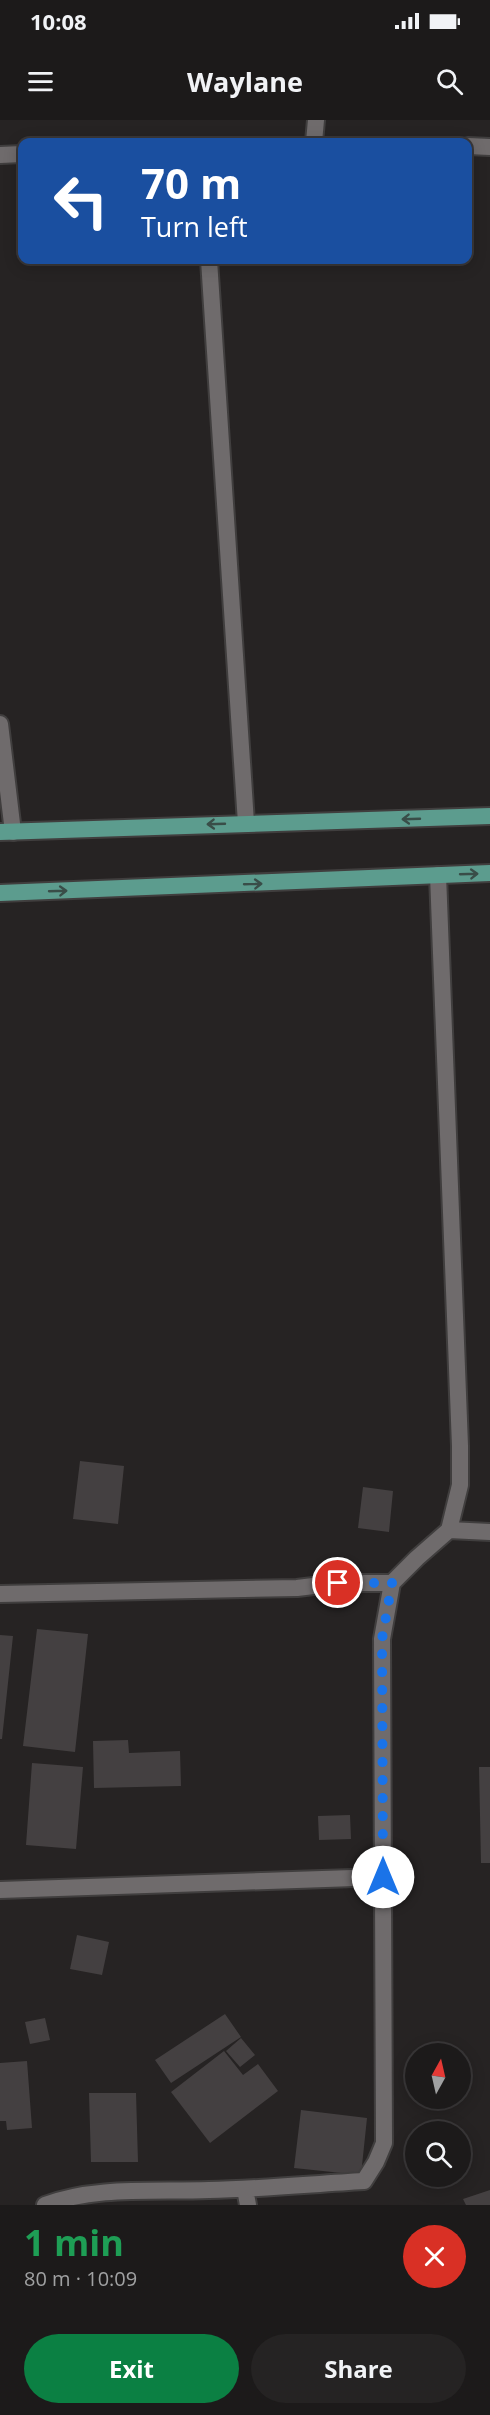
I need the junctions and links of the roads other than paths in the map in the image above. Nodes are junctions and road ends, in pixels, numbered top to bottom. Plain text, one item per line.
1 (316, 120) edge
2 (314, 138) edge
3 (472, 146) edge
4 (490, 147) edge
5 (18, 154) edge
6 (0, 155) edge
7 (209, 264) edge
8 (0, 724) edge
9 (490, 816) edge
10 (246, 823) junction
11 (7, 832) edge
12 (490, 873) edge
13 (438, 875) junction
14 (0, 892) edge
15 (448, 1530) junction
16 (490, 1532) edge
17 (392, 1583) junction
18 (0, 1594) edge
19 (383, 1877) junction
20 (0, 1890) edge
21 (246, 2197) edge
22 (45, 2205) edge

1 - 2 street
3 - 4 street
5 - 6 street
7 - 10 street
8 - 11 street
9 -> 10 main road
10 -> 11 main road
13 -> 12 main road
14 -> 13 main road
13 - 15 street
15 - 16 street
15 - 17 street
17 - 18 street
17 - 19 street
19 - 20 street
19 - 21 street
21 - 22 street

